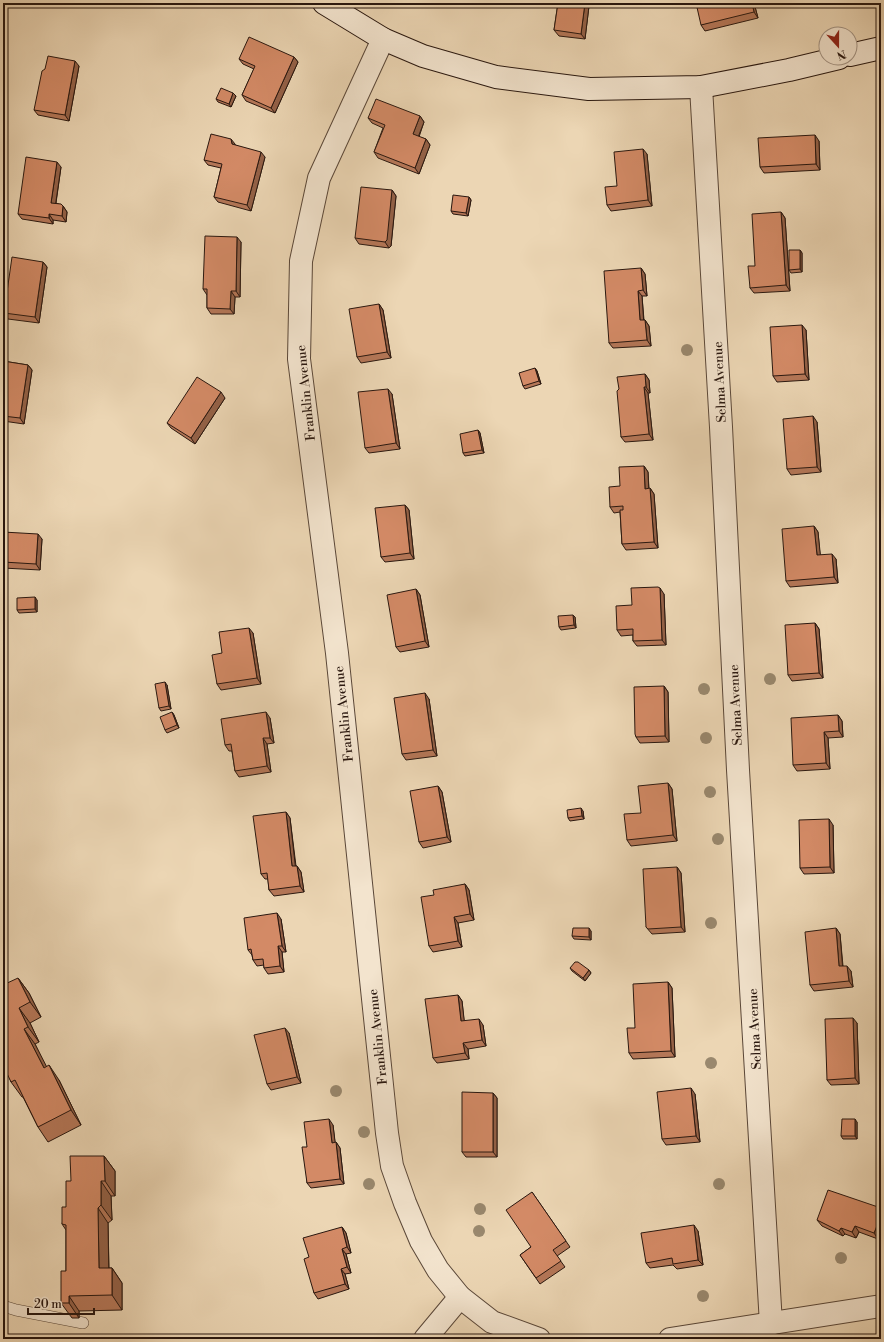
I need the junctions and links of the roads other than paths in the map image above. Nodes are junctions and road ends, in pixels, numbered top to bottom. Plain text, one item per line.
1 (324, 3) edge
2 (382, 39) junction
3 (881, 48) edge
4 (858, 53) edge
5 (818, 63) edge
6 (701, 87) junction
7 (460, 1297) junction
8 (3, 1306) edge
9 (881, 1306) edge
10 (83, 1323) edge
11 (771, 1324) junction
12 (426, 1339) edge
13 (539, 1339) edge
14 (670, 1339) edge

1 - 2 street
2 - 6 street
2 - 7 street, Franklin Avenue
3 - 4 street
5 - 6 street
6 - 11 street, Selma Avenue
7 - 12 street
7 - 13 street, Franklin Avenue
8 - 10 lane
9 - 11 street
11 - 14 street

